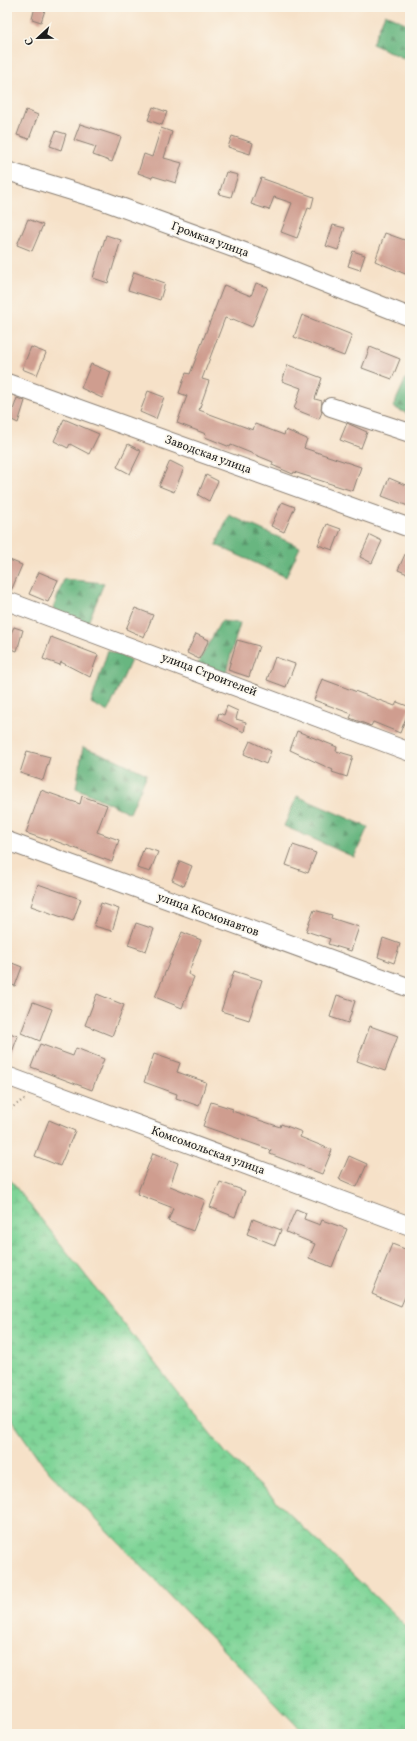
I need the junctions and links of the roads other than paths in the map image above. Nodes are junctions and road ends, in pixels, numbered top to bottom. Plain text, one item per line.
1 (7, 171) edge
2 (410, 317) edge
3 (7, 383) edge
4 (331, 407) dead end
5 (410, 433) edge
6 (410, 528) edge
7 (7, 601) edge
8 (410, 752) edge
9 (7, 841) edge
10 (410, 988) edge
11 (7, 1076) edge
12 (410, 1226) edge

1 - 2 street, Громкая улица
3 - 6 street, Заводская улица
4 - 5 street
7 - 8 street, улица Строителей
9 - 10 street, улица Космонавтов
11 - 12 street, Комсомольская улица

